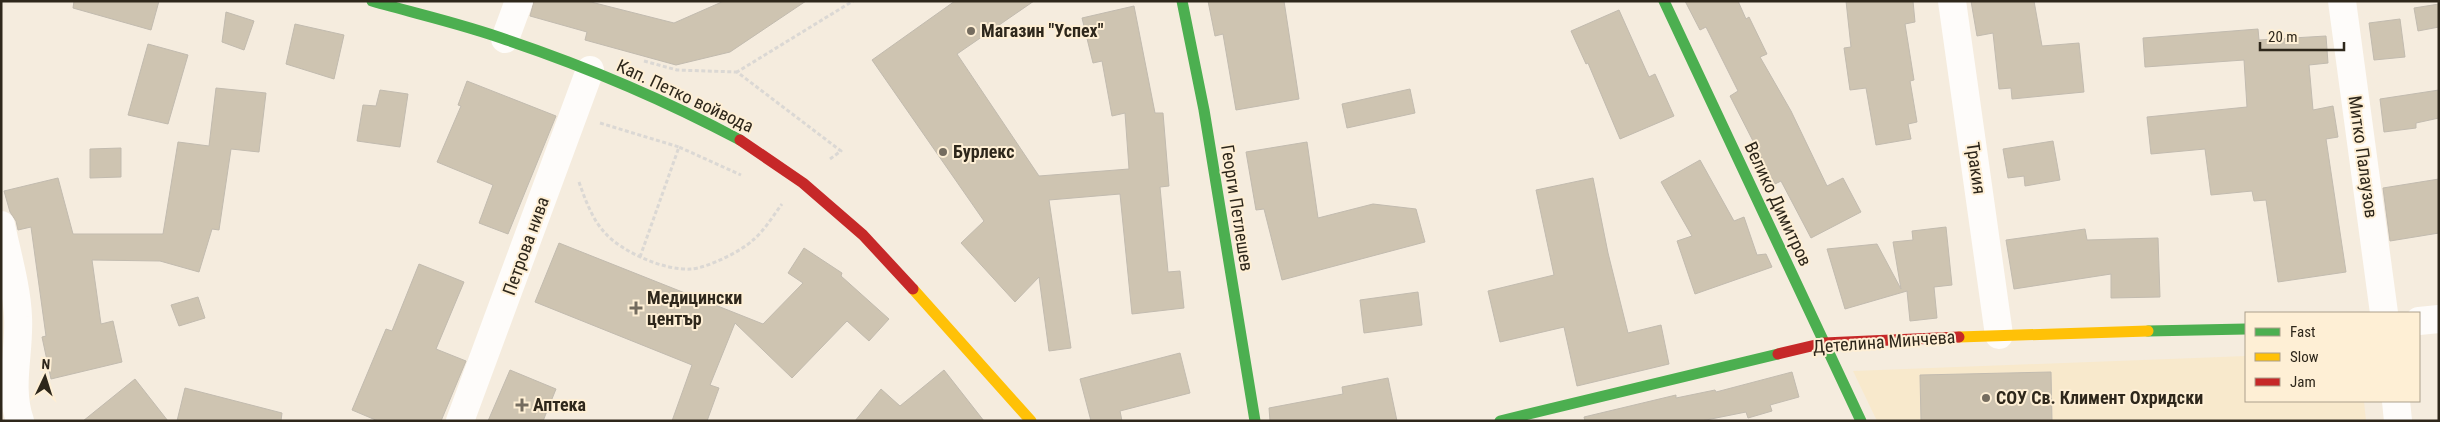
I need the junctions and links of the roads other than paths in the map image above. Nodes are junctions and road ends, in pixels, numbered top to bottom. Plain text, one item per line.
1 (372, 1) edge
2 (518, 1) edge
3 (1182, 1) edge
4 (1664, 1) edge
5 (1952, 1) edge
6 (2342, 1) edge
7 (506, 39) junction
8 (590, 70) junction
9 (1, 225) edge
10 (2384, 312) edge
11 (2439, 319) edge
12 (2420, 321) edge
13 (2245, 329) edge
14 (1999, 335) junction
15 (1824, 343) junction
16 (2396, 402) edge
17 (20, 421) edge
18 (460, 421) edge
19 (1031, 421) edge
20 (1254, 421) edge
21 (1500, 421) edge
22 (1861, 421) edge
23 (2398, 421) edge

1 - 7 street, Кап. Петко войвода
2 - 7 street
3 - 20 street, Георги Петлешев
4 - 15 street, Велико Димитров
5 - 14 street, Тракия
6 - 10 street, Митко Палаузов
7 - 8 street, Кап. Петко войвода
8 - 18 street, Петрова нива
8 - 19 street, Кап. Петко войвода
9 - 17 street
11 - 12 street
13 - 14 street, Детелина Минчева
14 - 15 street, Детелина Минчева
15 - 21 street, Детелина Минчева
15 - 22 street, Велико Димитров
16 - 23 street

